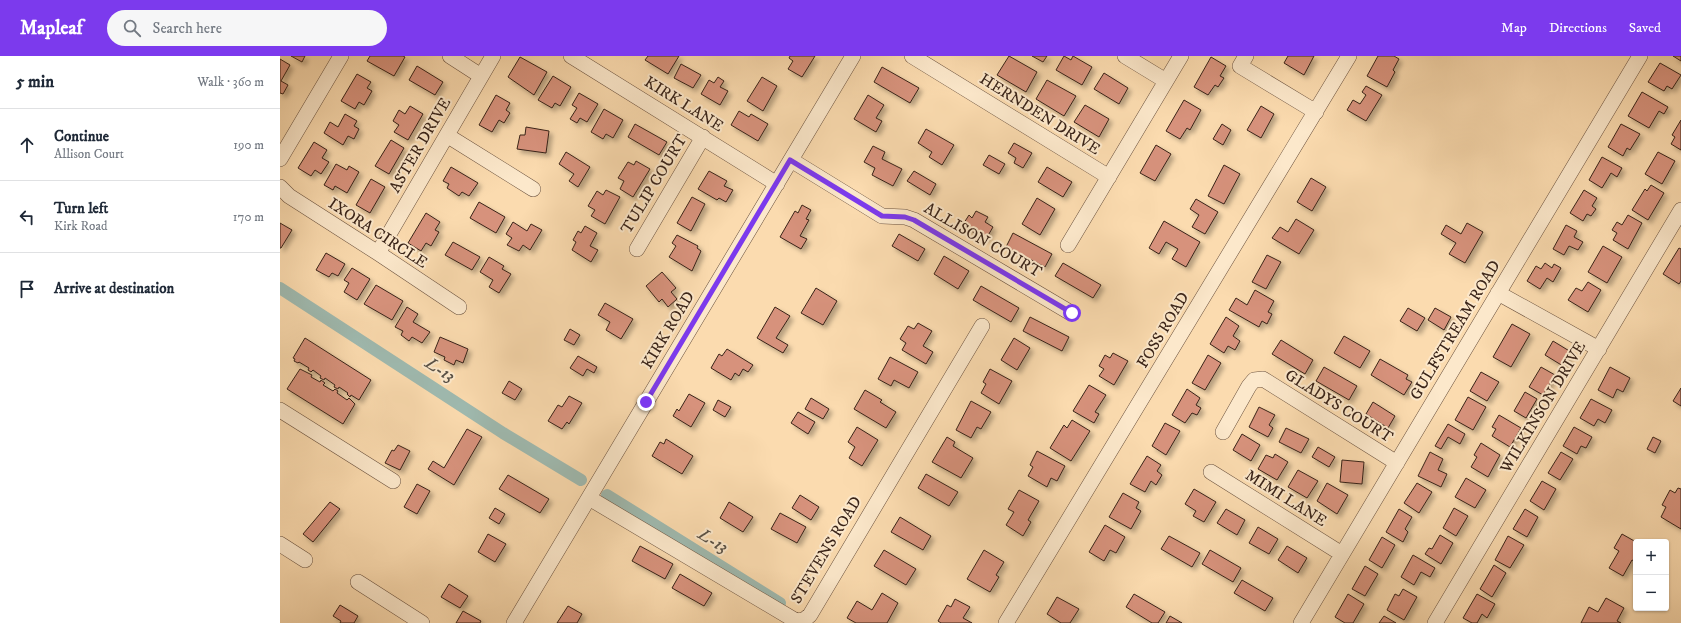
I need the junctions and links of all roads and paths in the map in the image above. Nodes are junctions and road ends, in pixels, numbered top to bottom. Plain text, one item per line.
1 (342, 56) edge
2 (450, 56) edge
3 (493, 56) edge
4 (571, 56) edge
5 (853, 56) edge
6 (912, 56) edge
7 (1125, 56) edge
8 (1181, 56) edge
9 (1349, 56) edge
10 (1640, 56) edge
11 (1243, 61) edge
12 (481, 76) junction
13 (1166, 81) junction
14 (1316, 112) junction
15 (448, 136) junction
16 (703, 138) junction
17 (280, 159) edge
18 (790, 160) junction
19 (1109, 177) junction
20 (777, 184) junction
21 (280, 187) edge
22 (533, 189) dead end
23 (1681, 210) edge
24 (1068, 245) dead end
25 (637, 249) dead end
26 (378, 253) junction
27 (1498, 293) junction
28 (459, 307) dead end
29 (1072, 313) dead end
30 (982, 326) dead end
31 (1599, 349) junction
32 (280, 410) edge
33 (1223, 432) dead end
34 (1397, 463) junction
35 (1211, 472) dead end
36 (393, 481) dead end
37 (589, 498) junction
38 (280, 544) edge
39 (1342, 554) junction
40 (304, 560) dead end
41 (358, 582) dead end
42 (422, 623) edge
43 (514, 623) edge
44 (1006, 623) edge
45 (1301, 623) edge
46 (1435, 623) edge

1 - 17 street
2 - 12 street
3 - 12 street, ASTER DRIVE
4 - 16 street, KIRK LANE
5 - 18 street, KIRK ROAD
6 - 19 street, HERNDEN DRIVE
7 - 13 street
8 - 13 street
9 - 14 street, FOSS ROAD
10 - 27 street, GULFSTREAM ROAD
11 - 14 street
12 - 15 street, ASTER DRIVE
13 - 19 street
14 - 44 street, FOSS ROAD
15 - 22 street
15 - 26 street, ASTER DRIVE
16 - 20 street, KIRK LANE
16 - 25 street, TULIP COURT
18 - 20 street, KIRK ROAD
18 - 29 street, ALLISON COURT
19 - 24 street
20 - 37 street, KIRK ROAD
21 - 26 street, IXORA CIRCLE
23 - 31 street, WILKINSON DRIVE
26 - 28 street, IXORA CIRCLE
27 - 31 street
27 - 34 street, GULFSTREAM ROAD
30 - 37 street, STEVENS ROAD
31 - 46 street, WILKINSON DRIVE
32 - 36 street
33 - 34 street, GLADYS COURT
34 - 39 street, GULFSTREAM ROAD
35 - 39 street, MIMI LANE
37 - 43 street, KIRK ROAD
38 - 40 street
39 - 45 street, GULFSTREAM ROAD
41 - 42 street

